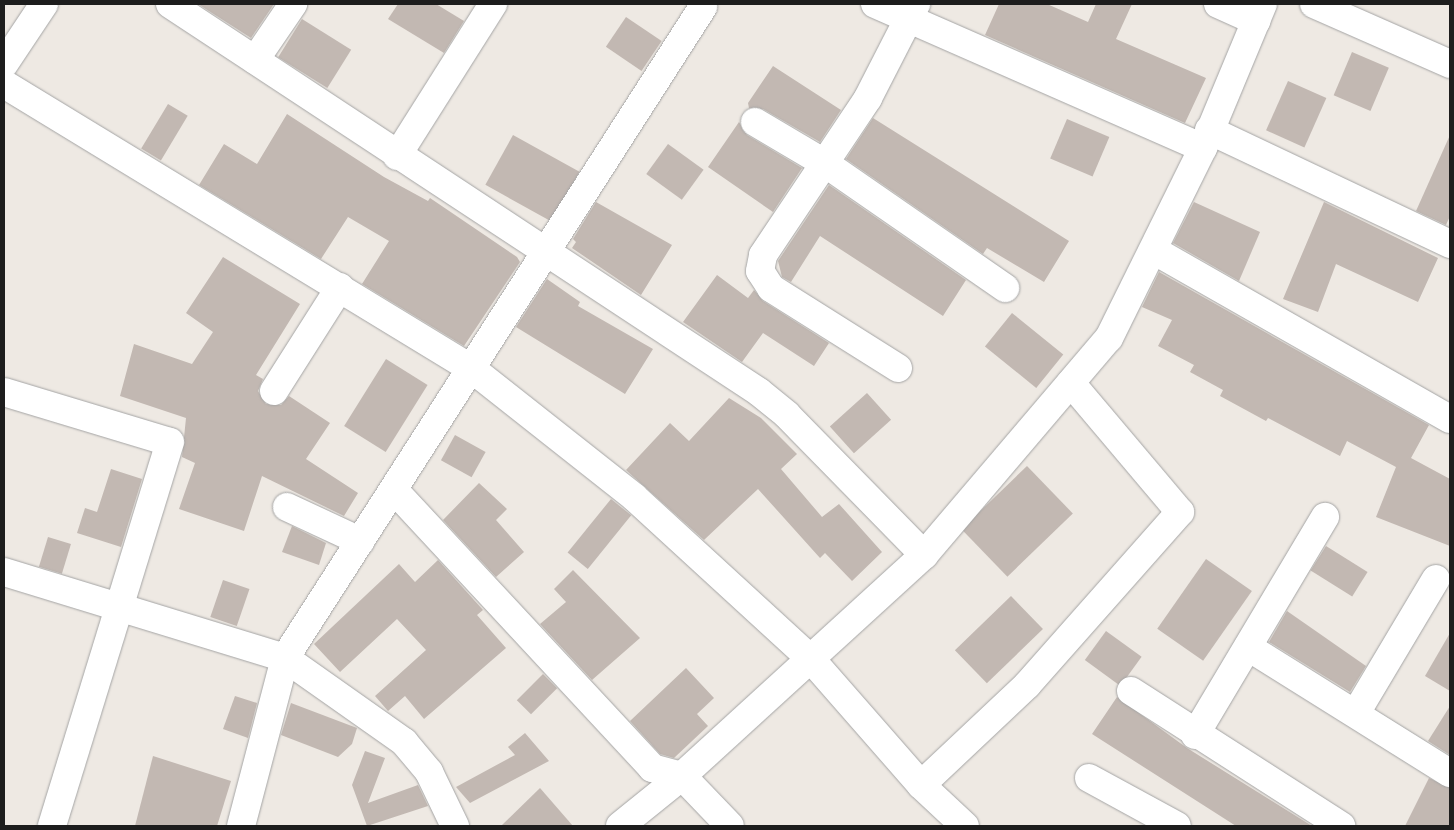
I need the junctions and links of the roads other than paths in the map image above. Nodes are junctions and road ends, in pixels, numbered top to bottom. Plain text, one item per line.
1 (44, 4) edge
2 (170, 4) edge
3 (293, 4) edge
4 (492, 4) edge
5 (875, 4) edge
6 (1218, 4) edge
7 (1314, 4) edge
8 (703, 7) dead end
9 (913, 12) edge
10 (1260, 12) edge
11 (255, 60) junction
12 (4, 64) edge
13 (1450, 64) edge
14 (4, 84) edge
15 (755, 122) dead end
16 (1206, 139) junction
17 (397, 156) junction
18 (826, 164) junction
19 (1450, 244) edge
20 (1154, 251) junction
21 (546, 255) junction
22 (340, 287) junction
23 (1005, 288) dead end
24 (898, 368) dead end
25 (472, 369) junction
26 (1071, 383) junction
27 (274, 391) dead end
28 (4, 392) edge
29 (1450, 419) edge
30 (394, 492) junction
31 (287, 507) dead end
32 (1325, 517) dead end
33 (360, 541) junction
34 (924, 555) junction
35 (4, 572) edge
36 (1436, 579) dead end
37 (117, 605) junction
38 (1248, 647) junction
39 (284, 658) junction
40 (810, 658) junction
41 (1131, 691) dead end
42 (1356, 713) junction
43 (1195, 735) junction
44 (1450, 772) edge
45 (682, 776) junction
46 (1089, 778) dead end
47 (921, 785) junction
48 (245, 814) edge
49 (1333, 824) edge
50 (52, 826) edge
51 (258, 826) edge
52 (455, 826) edge
53 (620, 826) edge
54 (730, 826) edge
55 (965, 826) edge
56 (1177, 826) edge

1 - 12 street
2 - 11 street
3 - 11 street
4 - 17 street
5 - 9 street
6 - 10 street
7 - 13 street
8 - 21 street
9 - 16 street
9 - 18 street
10 - 16 street
11 - 17 street
14 - 22 street
15 - 18 street
16 - 19 street
16 - 20 street
17 - 21 street
18 - 23 street
18 - 24 street
20 - 26 street
20 - 29 street
21 - 25 street
21 - 34 street
22 - 25 street
22 - 27 street
25 - 30 street
25 - 40 street
26 - 34 street
26 - 47 street
28 - 37 street
30 - 33 street
30 - 45 street
31 - 33 street
32 - 38 street
33 - 39 street
34 - 40 street
35 - 37 street
36 - 42 street
37 - 39 street
37 - 50 street
38 - 42 street
38 - 43 street
39 - 48 street
39 - 52 street
40 - 45 street
40 - 47 street
41 - 43 street
42 - 44 street
43 - 49 street
45 - 53 street
45 - 54 street
46 - 56 street
47 - 55 street
48 - 51 street

